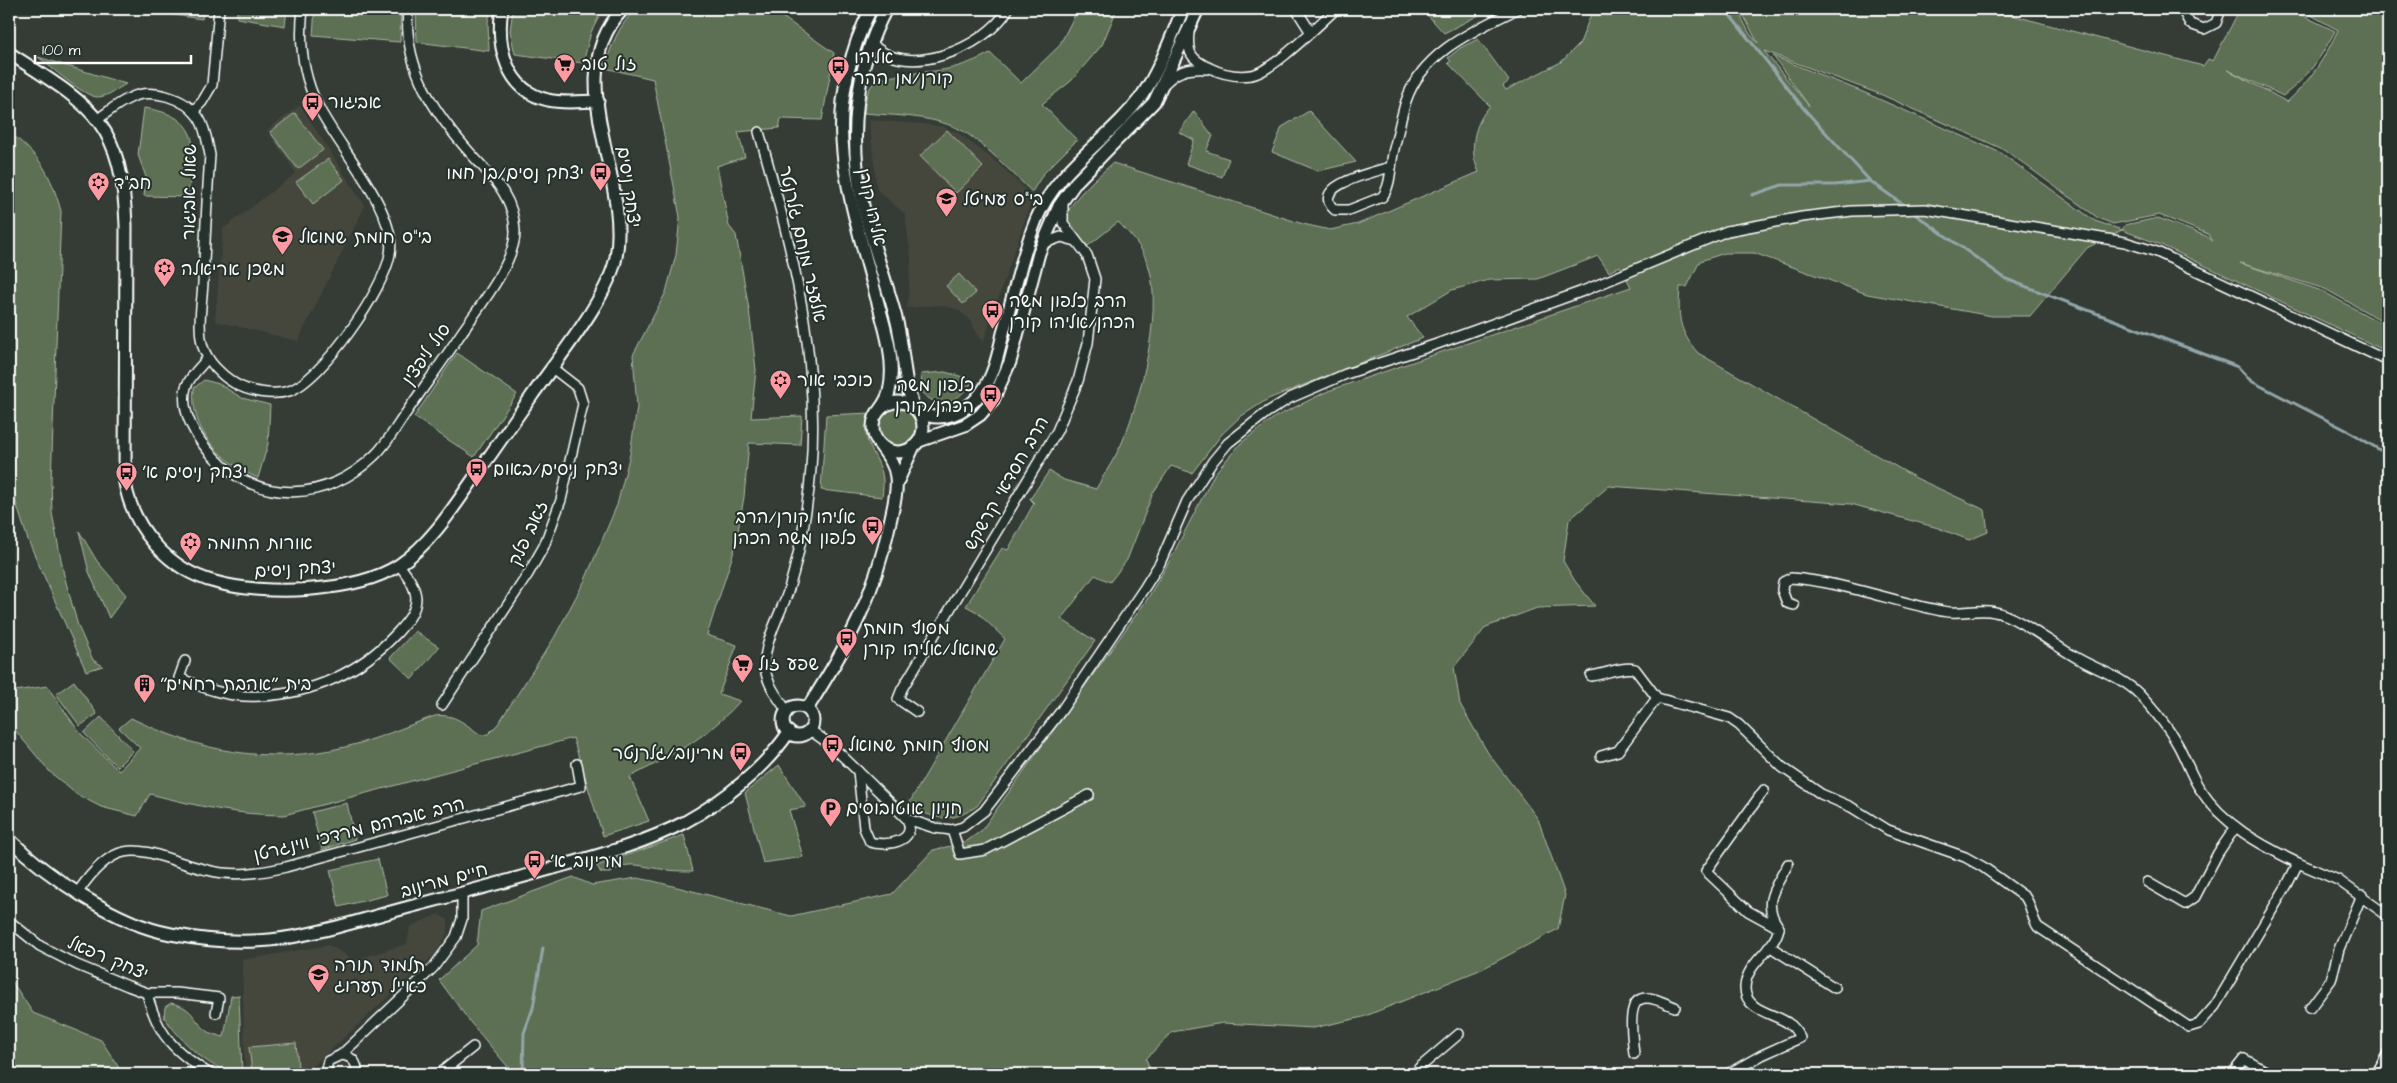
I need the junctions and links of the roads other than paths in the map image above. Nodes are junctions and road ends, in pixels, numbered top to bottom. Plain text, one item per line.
1 (219, 9) edge
2 (303, 9) edge
3 (408, 9) edge
4 (502, 9) edge
5 (623, 9) edge
6 (871, 9) edge
7 (886, 9) edge
8 (1008, 9) edge
9 (1183, 9) edge
10 (1198, 9) edge
11 (1296, 9) edge
12 (1336, 9) edge
13 (1517, 9) edge
14 (2182, 9) edge
15 (2221, 9) edge
16 (1189, 29) junction
17 (1310, 31) junction
18 (871, 42) junction
19 (9, 53) edge
20 (1212, 69) junction
21 (1164, 83) junction
22 (598, 101) junction
23 (193, 111) junction
24 (98, 119) junction
25 (759, 132) dead end
26 (1390, 167) junction
27 (1064, 198) junction
28 (1042, 244) junction
29 (1082, 246) junction
30 (208, 358) junction
31 (2388, 361) edge
32 (552, 367) junction
33 (916, 410) junction
34 (878, 412) junction
35 (878, 444) junction
36 (916, 444) junction
37 (896, 487) junction
38 (399, 565) junction
39 (1794, 605) dead end
40 (185, 660) dead end
41 (1591, 676) dead end
42 (1657, 698) junction
43 (442, 705) dead end
44 (808, 709) junction
45 (787, 711) junction
46 (917, 712) dead end
47 (810, 730) junction
48 (789, 732) junction
49 (1601, 756) dead end
50 (577, 764) dead end
51 (858, 771) junction
52 (1764, 790) dead end
53 (1089, 795) dead end
54 (907, 818) junction
55 (2235, 828) junction
56 (952, 830) junction
57 (9, 839) edge
58 (2298, 863) junction
59 (1788, 864) dead end
60 (2147, 882) dead end
61 (78, 892) junction
62 (462, 893) junction
63 (2362, 895) junction
64 (2388, 916) edge
65 (9, 920) edge
66 (1779, 928) junction
67 (1769, 946) junction
68 (1835, 988) dead end
69 (147, 993) junction
70 (1675, 1007) dead end
71 (2310, 1008) dead end
72 (216, 1013) dead end
73 (1459, 1034) dead end
74 (473, 1048) dead end
75 (1634, 1054) dead end
76 (341, 1055) junction
77 (2388, 1056) edge
78 (1419, 1068) dead end
79 (210, 1074) edge
80 (325, 1074) edge
81 (357, 1074) edge
82 (438, 1074) edge
83 (1728, 1074) edge
84 (2232, 1074) edge
85 (2271, 1074) edge
86 (2378, 1074) edge

1 - 23 street
2 - 30 street, שאול אביגור
3 - 30 street, סול ליפצין
4 - 22 street
5 - 22 street, יצחק ניסים
6 - 34 street, אליהו קורן
7 - 18 street, אליהו קורן
8 - 18 street
9 - 33 street
10 - 16 street
11 - 17 street
12 - 17 street
13 - 26 street
14 - 15 street
16 - 20 street
16 - 21 street
17 - 20 street
18 - 33 street, אליהו קורן
19 - 24 street, יצחק ניסים
20 - 21 street
21 - 27 street
22 - 32 street, יצחק ניסים
23 - 24 street
23 - 30 street, שאול אביגור
24 - 38 street, יצחק ניסים
25 - 45 street, אלעזר מנחם גלרנטר
26 - 26 street
27 - 28 street
27 - 29 street, הרב חסדאי קרשקש
28 - 29 street
28 - 36 street
29 - 46 street, הרב חסדאי קרשקש
31 - 56 street
32 - 38 street, יצחק ניסים
32 - 43 street, זאב פלק
33 - 34 street
33 - 36 street
34 - 35 street
35 - 36 street
35 - 37 street
36 - 37 street
37 - 44 street
38 - 40 street
39 - 55 street
41 - 42 street
42 - 49 street
42 - 58 street
44 - 45 street
44 - 47 street
45 - 48 street
47 - 48 street
47 - 51 street
48 - 62 street, חיים מרינוב
50 - 61 street, הרב אברהם מרדכי ווינגרטן
51 - 54 street
51 - 54 street
52 - 66 street
53 - 56 street
54 - 56 street
55 - 58 street
55 - 60 street
57 - 61 street, חיים מרינוב
58 - 63 street
59 - 66 street
61 - 62 street, חיים מרינוב
62 - 76 street
63 - 64 street
63 - 71 street
65 - 69 street, יצחק רפאל
66 - 67 street
67 - 68 street
67 - 83 street
69 - 72 street, יצחק רפאל
69 - 79 street
70 - 75 street
73 - 78 street
74 - 82 street
76 - 80 street
76 - 81 street
77 - 86 street
84 - 85 street

